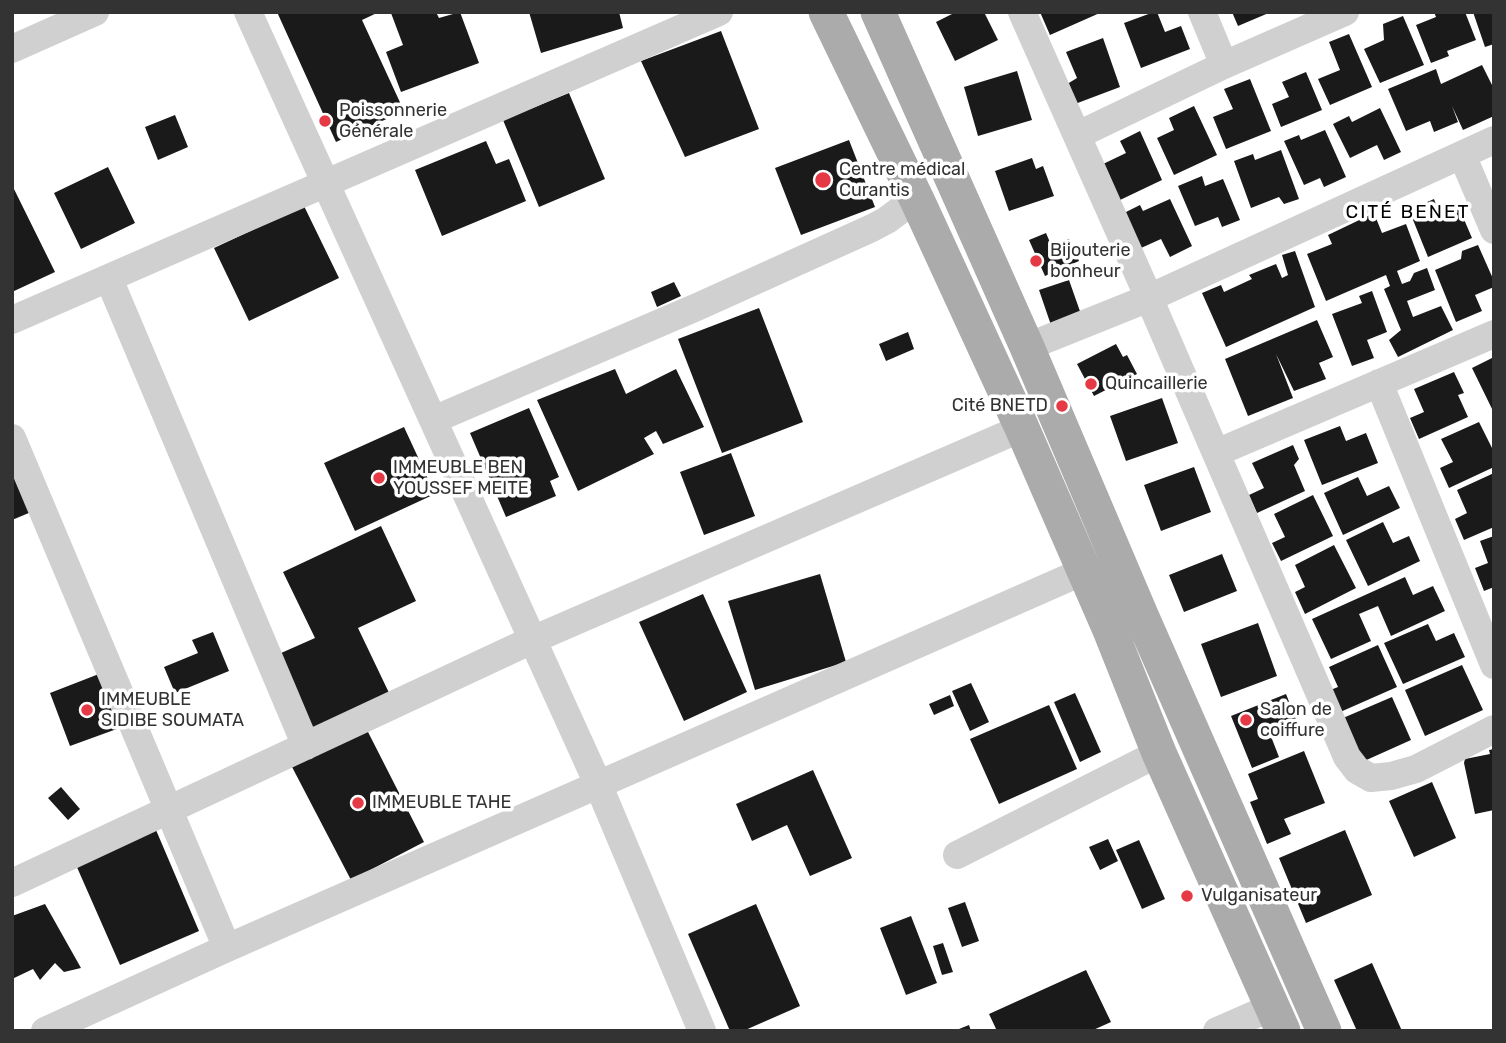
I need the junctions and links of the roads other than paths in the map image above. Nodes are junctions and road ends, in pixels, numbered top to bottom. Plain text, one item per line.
1 (95, 12) edge
2 (248, 12) edge
3 (719, 12) edge
4 (826, 12) edge
5 (878, 12) edge
6 (1022, 12) edge
7 (1202, 12) edge
8 (1345, 12) edge
9 (12, 49) edge
10 (1224, 65) junction
11 (1078, 135) junction
12 (1494, 141) edge
13 (1462, 155) junction
14 (326, 184) junction
15 (918, 202) junction
16 (1494, 230) edge
17 (109, 279) junction
18 (1149, 298) junction
19 (12, 320) edge
20 (1494, 334) edge
21 (1027, 347) junction
22 (1379, 383) junction
23 (433, 420) junction
24 (1022, 428) junction
25 (12, 438) edge
26 (1216, 453) junction
27 (1084, 571) junction
28 (532, 640) junction
29 (1494, 664) edge
30 (1494, 729) edge
31 (306, 746) junction
32 (1159, 753) junction
33 (598, 784) junction
34 (169, 811) junction
35 (957, 855) dead end
36 (12, 883) edge
37 (227, 948) junction
38 (1278, 1019) edge
39 (45, 1031) edge
40 (702, 1031) edge
41 (1217, 1031) edge
42 (1324, 1031) edge

1 - 9 street
2 - 14 street
3 - 14 street
4 - 15 main road
5 - 21 main road
6 - 11 street
7 - 10 street
8 - 10 street
10 - 11 street
11 - 18 street
12 - 13 street
13 - 16 street
13 - 18 street
14 - 17 street
14 - 23 street
15 - 23 street
15 - 24 main road
17 - 19 street
17 - 31 street
18 - 21 street
18 - 26 street
20 - 22 street
21 - 42 main road
22 - 26 street
22 - 29 street
23 - 28 street
24 - 27 main road
24 - 28 street
25 - 34 street
26 - 30 street
27 - 32 main road
27 - 33 street
28 - 31 street
28 - 33 street
31 - 34 street
32 - 35 street
32 - 38 main road
33 - 37 street
33 - 40 street
34 - 36 street
34 - 37 street
37 - 39 street
38 - 41 street

